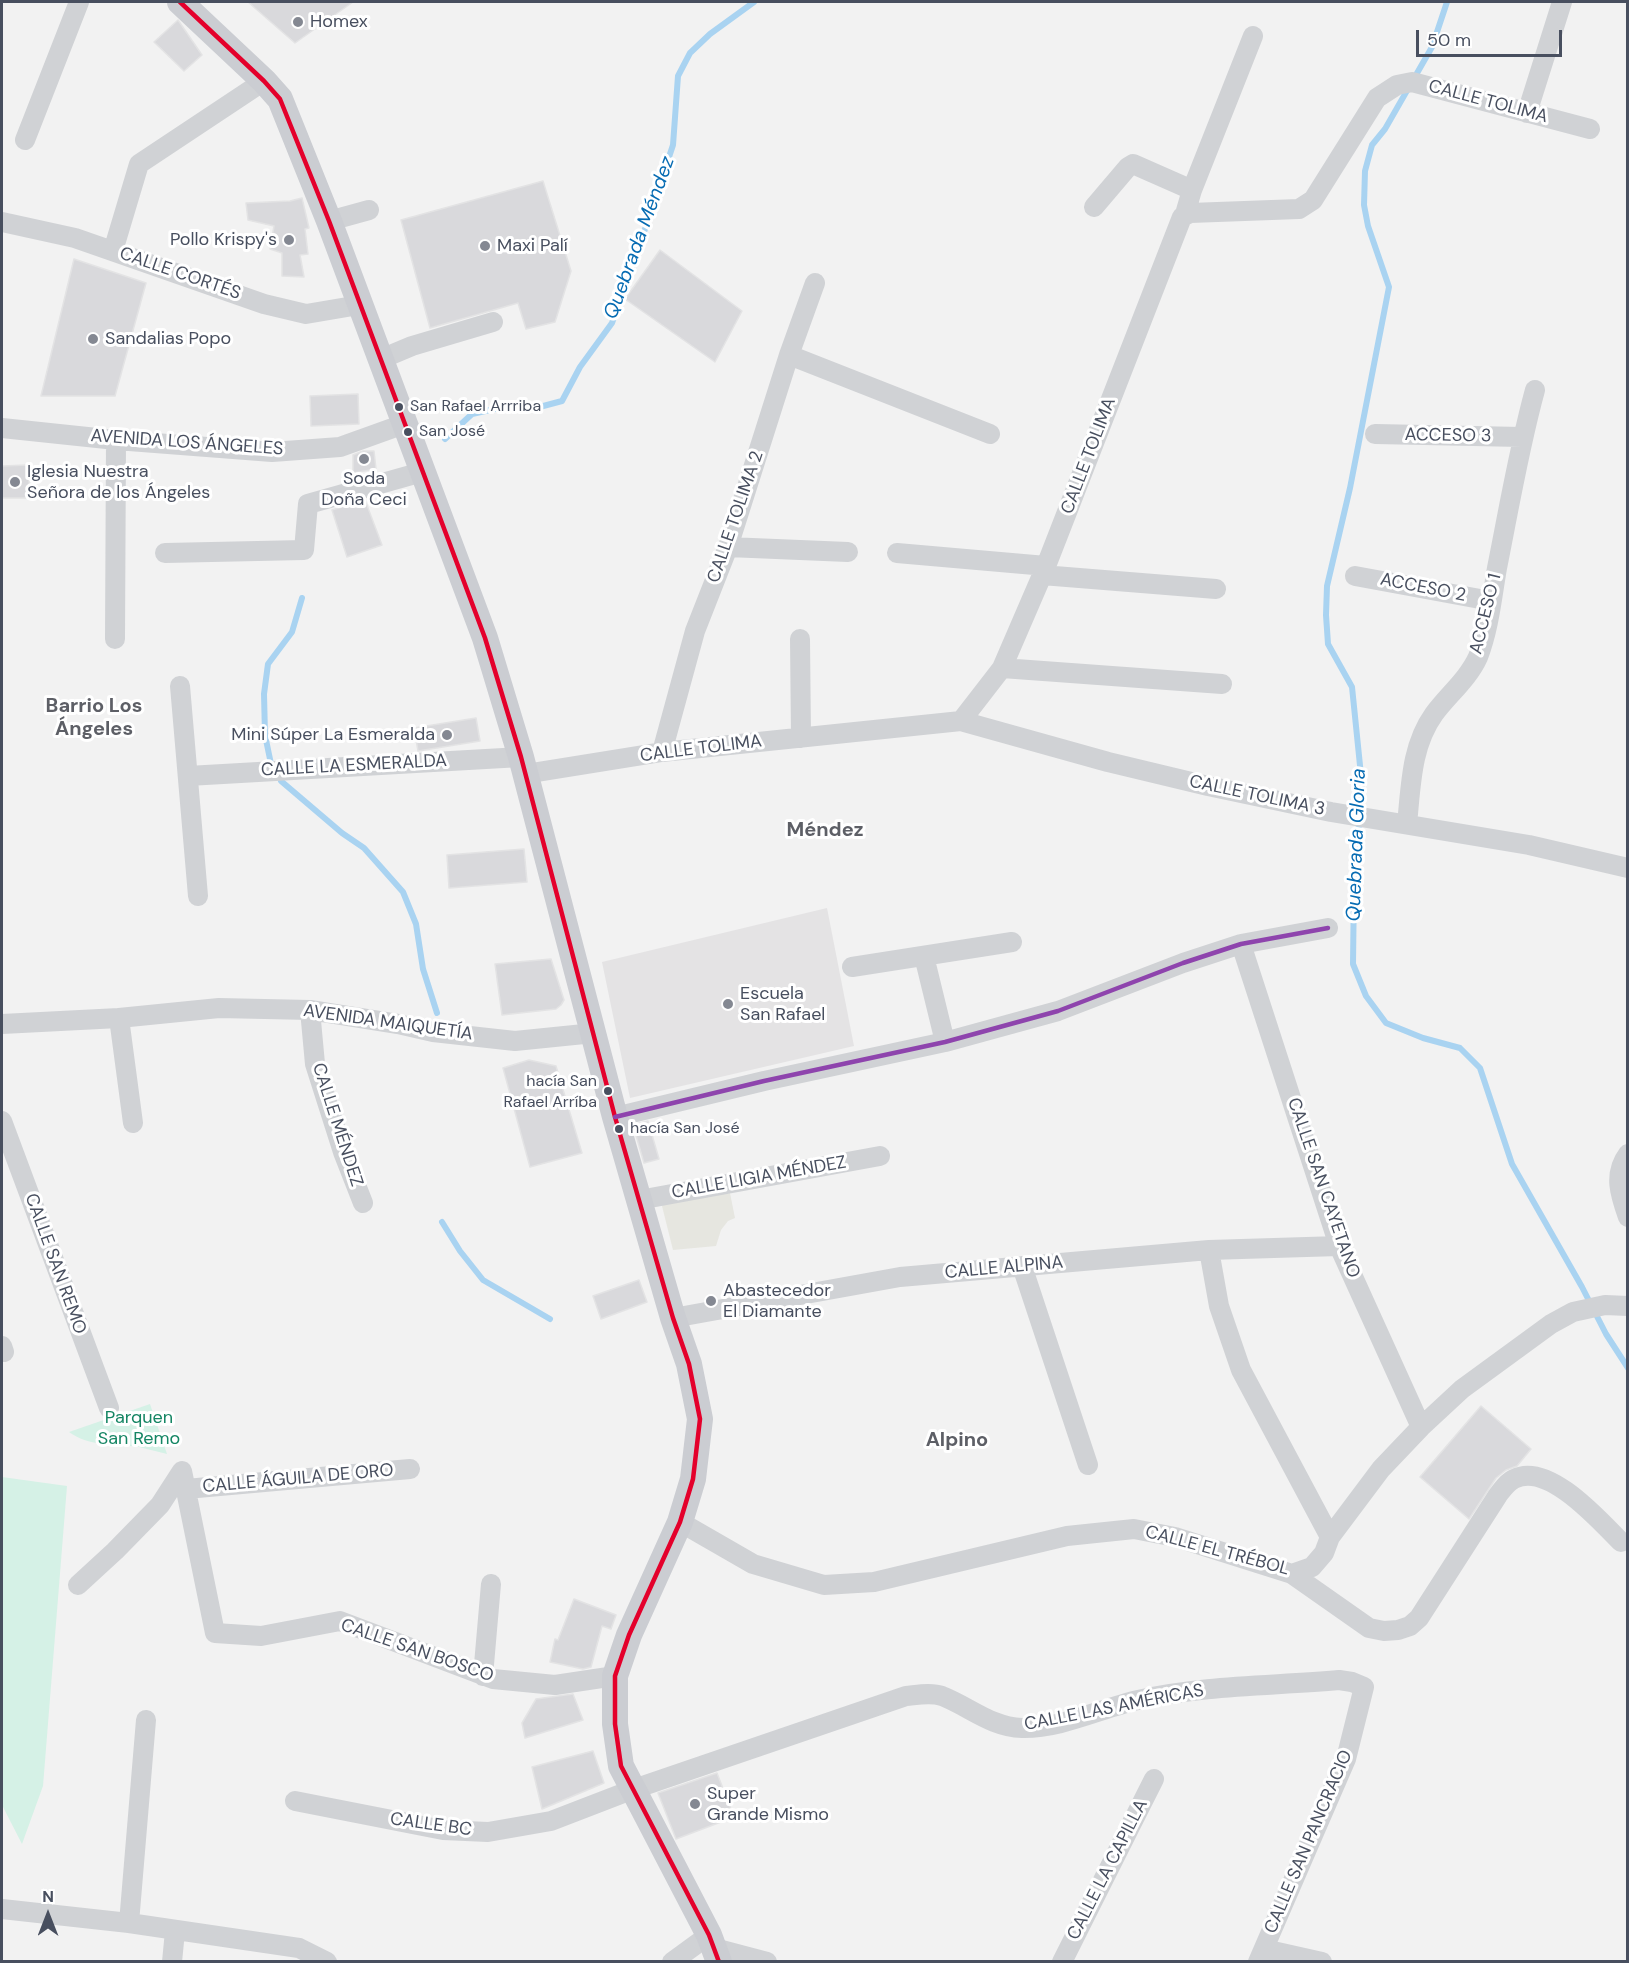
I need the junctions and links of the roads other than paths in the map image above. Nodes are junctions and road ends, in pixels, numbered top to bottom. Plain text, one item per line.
1 (79, 2) edge
2 (180, 2) edge
3 (1562, 2) edge
4 (1253, 36) dead end
5 (264, 81) junction
6 (1527, 113) junction
7 (1590, 129) dead end
8 (25, 140) dead end
9 (1192, 190) junction
10 (1094, 207) dead end
11 (369, 210) dead end
12 (1185, 214) junction
13 (329, 221) junction
14 (2, 222) edge
15 (113, 251) junction
16 (815, 283) dead end
17 (359, 305) junction
18 (493, 322) dead end
19 (789, 355) junction
20 (381, 359) junction
21 (1535, 390) dead end
22 (404, 424) junction
23 (2, 428) edge
24 (990, 434) dead end
25 (1375, 434) dead end
26 (1522, 437) junction
27 (116, 440) junction
28 (423, 472) junction
29 (728, 547) junction
30 (848, 552) dead end
31 (165, 553) dead end
32 (897, 553) dead end
33 (1044, 570) junction
34 (1355, 576) dead end
35 (1216, 589) dead end
36 (1491, 601) junction
37 (115, 639) dead end
38 (800, 639) dead end
39 (1002, 668) junction
40 (1222, 684) dead end
41 (180, 686) dead end
42 (961, 721) junction
43 (801, 738) junction
44 (662, 752) junction
45 (523, 766) junction
46 (188, 776) junction
47 (1407, 824) junction
48 (1628, 868) edge
49 (198, 896) dead end
50 (1328, 928) dead end
51 (1012, 942) dead end
52 (1241, 944) junction
53 (924, 956) junction
54 (852, 968) dead end
55 (310, 1010) junction
56 (119, 1018) junction
57 (2, 1024) edge
58 (594, 1033) junction
59 (945, 1042) junction
60 (615, 1117) junction
61 (2, 1121) edge
62 (133, 1123) dead end
63 (1628, 1154) edge
64 (880, 1156) dead end
65 (639, 1200) junction
66 (363, 1203) dead end
67 (1628, 1217) edge
68 (1339, 1246) junction
69 (1209, 1250) junction
70 (1022, 1266) junction
71 (1628, 1306) edge
72 (674, 1318) junction
73 (109, 1408) dead end
74 (1420, 1426) junction
75 (1088, 1465) dead end
76 (410, 1469) dead end
77 (186, 1489) junction
78 (680, 1522) junction
79 (1330, 1537) junction
80 (1621, 1542) dead end
81 (1292, 1574) junction
82 (491, 1584) dead end
83 (78, 1585) dead end
84 (483, 1676) junction
85 (615, 1676) junction
86 (1364, 1687) joint
87 (146, 1720) dead end
88 (1154, 1779) dead end
89 (634, 1789) junction
90 (296, 1801) dead end
91 (2, 1909) edge
92 (129, 1923) junction
93 (175, 1931) junction
94 (714, 1948) edge
95 (1261, 1955) edge
96 (171, 1962) edge
97 (327, 1962) edge
98 (672, 1962) edge
99 (767, 1962) edge
100 (1062, 1962) edge
101 (1322, 1962) edge

1 - 8 street
2 - 5 main road
3 - 6 street
4 - 9 street
5 - 13 main road
5 - 15 street
6 - 7 street, CALLE TOLIMA
6 - 12 street, CALLE TOLIMA
9 - 10 street
9 - 12 street
11 - 13 street
12 - 33 street, CALLE TOLIMA
13 - 17 main road
14 - 15 street, CALLE CORTÉS
15 - 17 street, CALLE CORTÉS
16 - 19 street, CALLE TOLIMA 2
17 - 20 main road
18 - 20 street
19 - 24 street
19 - 29 street, CALLE TOLIMA 2
20 - 22 main road
21 - 26 street, ACCESO 1
22 - 27 street, AVENIDA LOS ÁNGELES
22 - 28 main road
23 - 27 street, AVENIDA LOS ÁNGELES
25 - 26 street, ACCESO 3
26 - 36 street, ACCESO 1
27 - 37 street
28 - 31 street
28 - 45 main road
29 - 30 street
29 - 44 street, CALLE TOLIMA 2
32 - 33 street
33 - 35 street
33 - 39 street, CALLE TOLIMA
34 - 36 street, ACCESO 2
36 - 47 street, ACCESO 1
38 - 43 street
39 - 40 street
39 - 42 street, CALLE TOLIMA
41 - 46 street
42 - 43 street, CALLE TOLIMA
42 - 47 street, CALLE TOLIMA 3
43 - 44 street, CALLE TOLIMA
44 - 45 street, CALLE TOLIMA
45 - 46 street, CALLE LA ESMERALDA
45 - 58 main road
46 - 49 street
47 - 48 street, CALLE TOLIMA 3
50 - 52 street
51 - 53 street
52 - 59 street
52 - 68 street, CALLE SAN CAYETANO
53 - 54 street
53 - 59 street
55 - 56 street, AVENIDA MAIQUETÍA
55 - 58 street, AVENIDA MAIQUETÍA
55 - 66 street, CALLE MÉNDEZ
56 - 57 street, AVENIDA MAIQUETÍA
56 - 62 street
58 - 60 main road
59 - 60 street
60 - 65 main road
61 - 73 street, CALLE SAN REMO
63 - 67 street
64 - 65 street, CALLE LIGIA MÉNDEZ
65 - 72 main road
68 - 69 street, CALLE ALPINA
68 - 74 street, CALLE SAN CAYETANO
69 - 70 street, CALLE ALPINA
69 - 79 street
70 - 72 street, CALLE ALPINA
70 - 75 street
71 - 74 street, CALLE EL TRÉBOL
72 - 78 main road
74 - 79 street, CALLE EL TRÉBOL
76 - 77 street, CALLE ÁGUILA DE ORO
77 - 83 street
77 - 84 street, CALLE SAN BOSCO
78 - 81 street, CALLE EL TRÉBOL
78 - 85 main road
79 - 81 street, CALLE EL TRÉBOL
80 - 81 street
82 - 84 street
84 - 85 street, CALLE SAN BOSCO
85 - 89 main road
86 - 89 street, CALLE LAS AMÉRICAS
86 - 95 street, CALLE SAN PANCRACIO
87 - 92 street
88 - 100 street, CALLE LA CAPILLA
89 - 90 street, CALLE BC
89 - 94 main road
91 - 92 street
92 - 93 street
93 - 96 street
93 - 97 street
94 - 98 street
94 - 99 street
95 - 101 street

